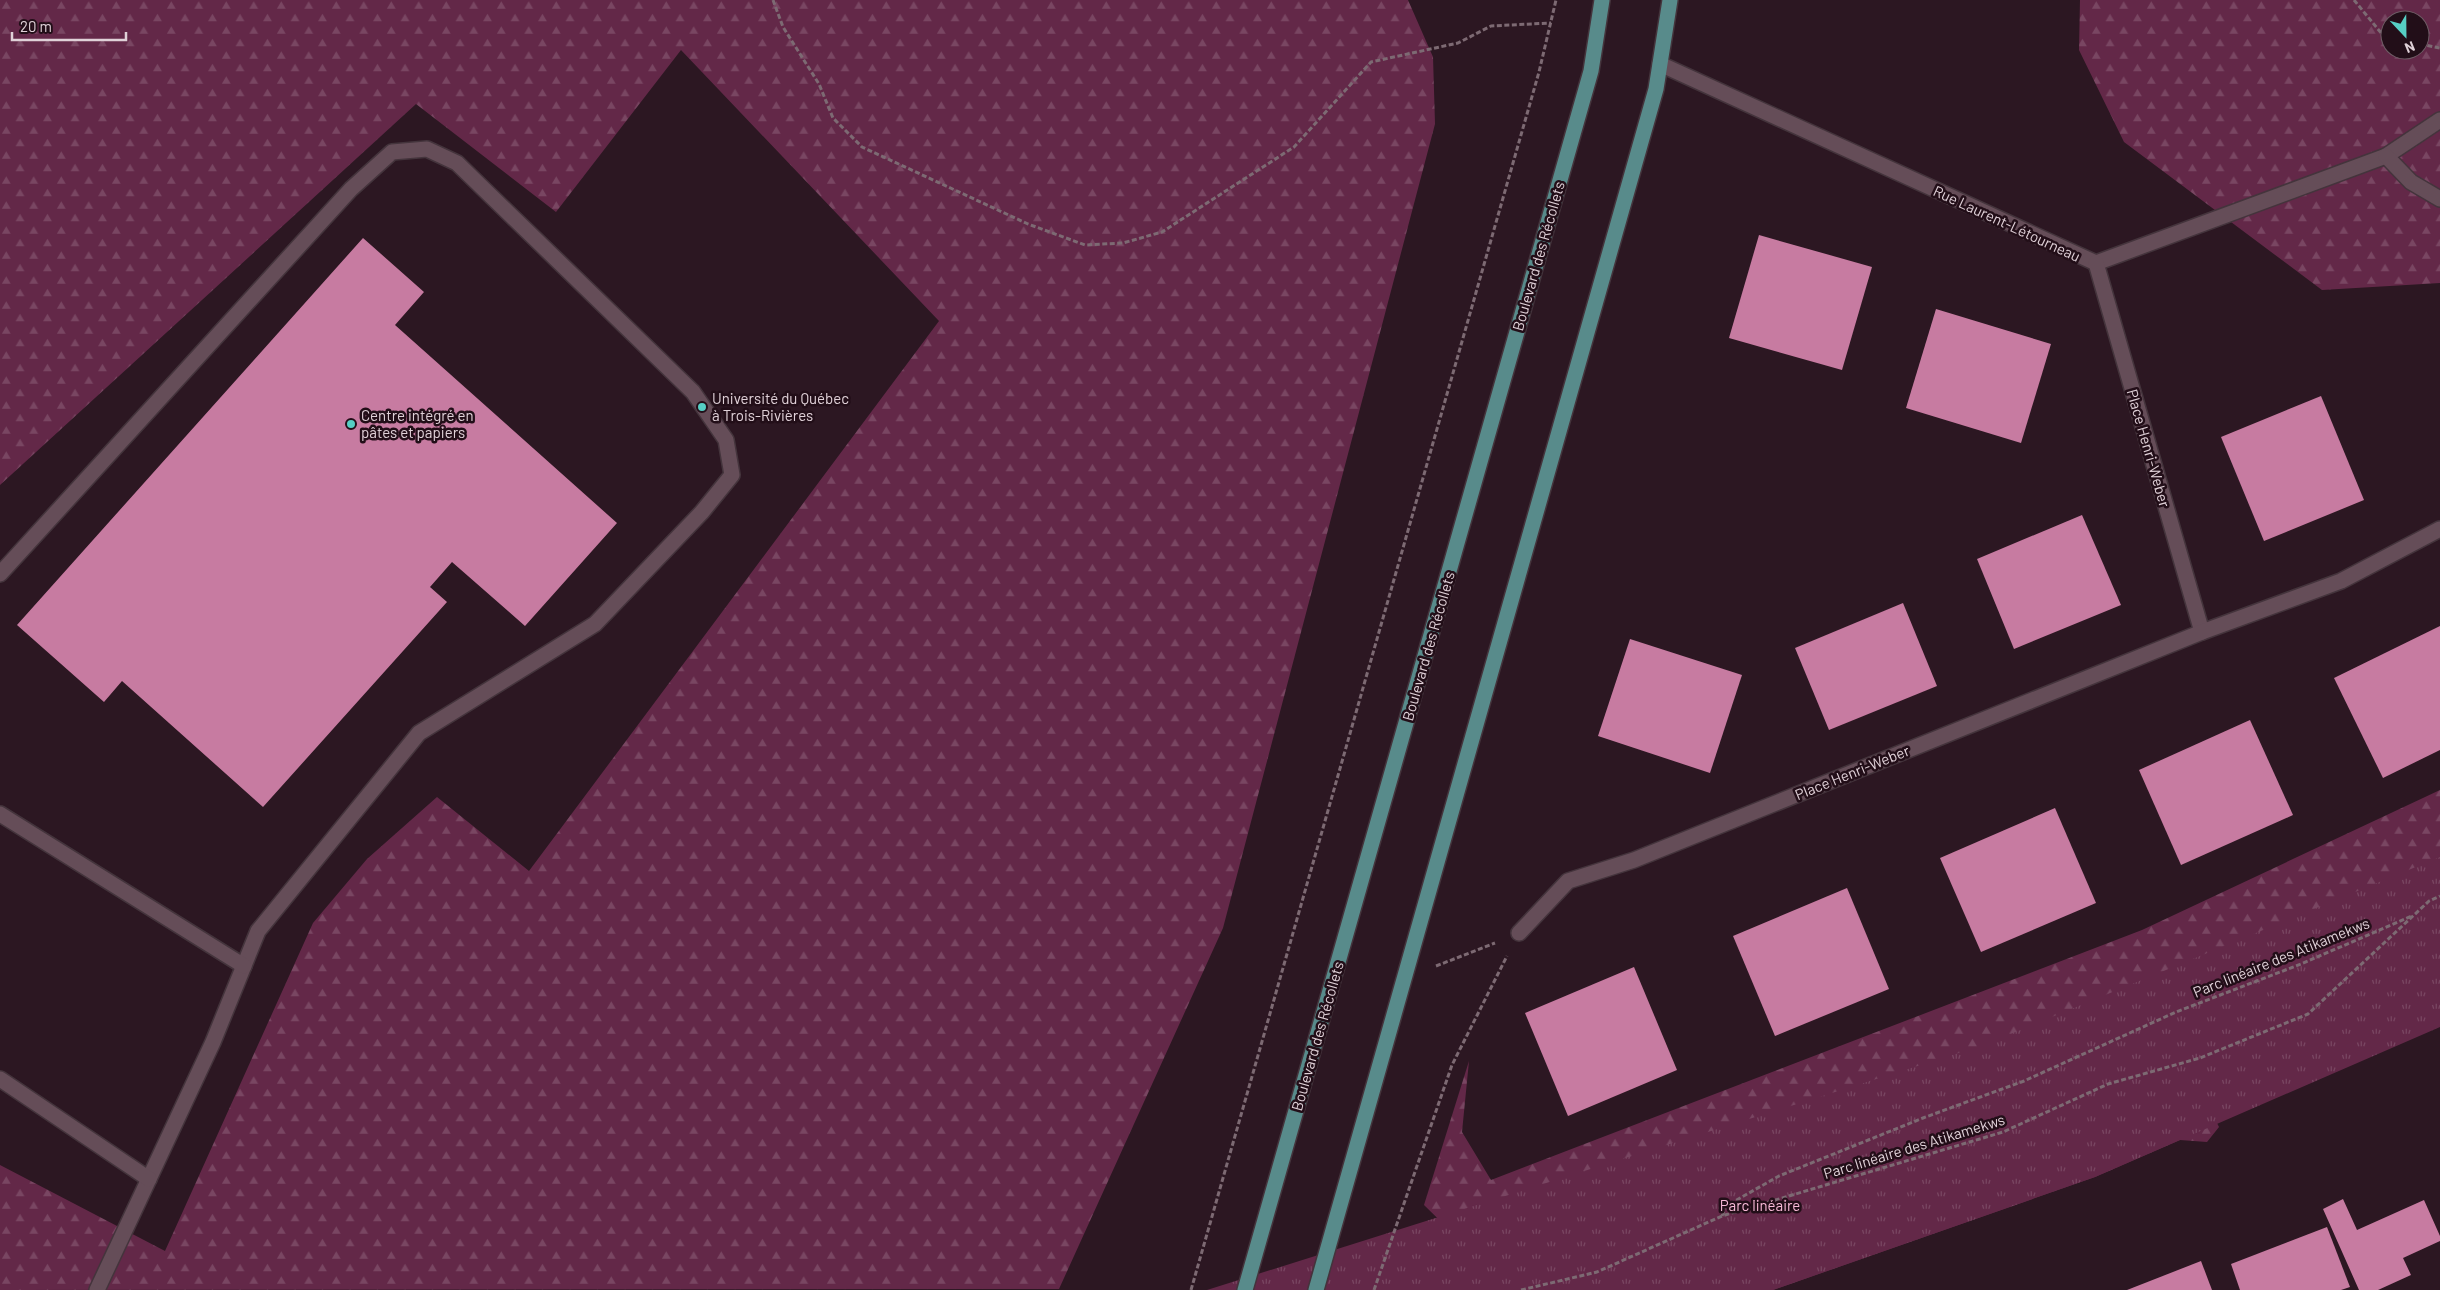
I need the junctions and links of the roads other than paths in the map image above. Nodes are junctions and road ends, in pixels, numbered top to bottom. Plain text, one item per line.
1 (1602, 0) edge
2 (1670, 0) edge
3 (1660, 64) junction
4 (2440, 120) edge
5 (2386, 156) junction
6 (2440, 199) edge
7 (2096, 263) junction
8 (2440, 528) edge
9 (0, 574) edge
10 (2202, 632) junction
11 (0, 814) edge
12 (1519, 933) road end
13 (244, 966) junction
14 (0, 1079) edge
15 (149, 1179) junction
16 (97, 1290) edge
17 (1245, 1290) edge
18 (1316, 1290) edge

1 - 17 main road, Boulevard des Récollets
2 - 3 main road
3 - 7 street, Rue Laurent-Létourneau
3 - 18 main road
4 - 5 street, Rue Laurent-Létourneau
5 - 6 street
5 - 7 street, Rue Laurent-Létourneau
7 - 10 street, Place Henri-Weber
8 - 10 street, Place Henri-Weber
9 - 13 street
10 - 12 street, Place Henri-Weber
11 - 13 street
13 - 15 street
14 - 15 street
15 - 16 street

